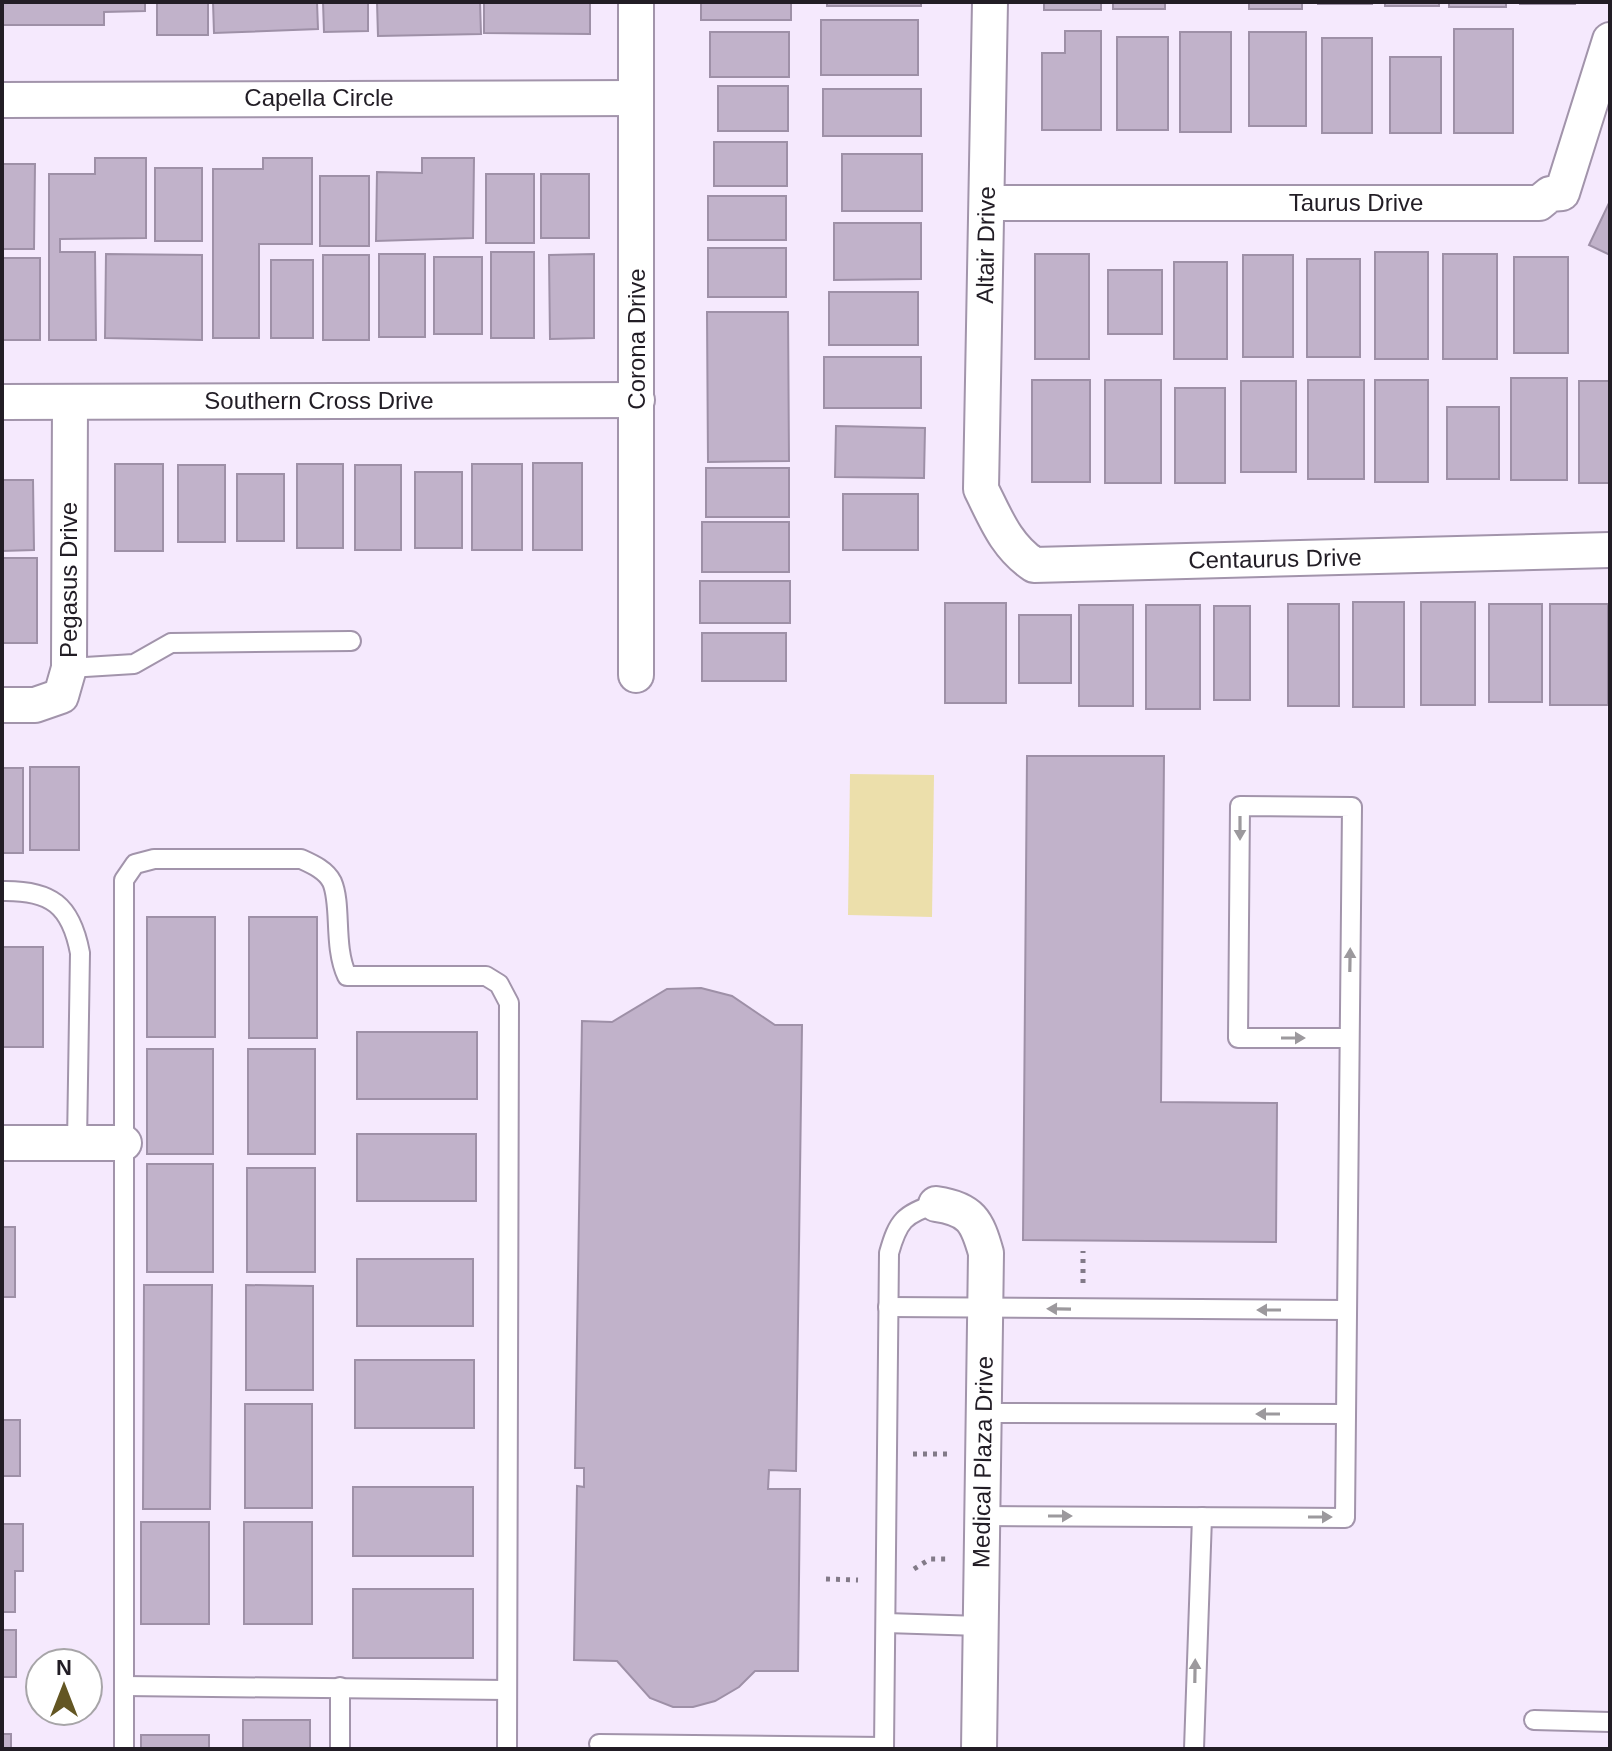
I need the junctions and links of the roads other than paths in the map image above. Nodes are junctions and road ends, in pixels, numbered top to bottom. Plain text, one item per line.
1 (636, 2) edge
2 (990, 2) edge
3 (1610, 40) edge
4 (636, 98) junction
5 (2, 100) edge
6 (987, 203) junction
7 (637, 400) junction
8 (2, 402) edge
9 (70, 402) junction
10 (981, 489) joint
11 (1610, 550) edge
12 (351, 641) dead end
13 (69, 668) junction
14 (636, 675) dead end
15 (2, 705) edge
16 (2, 891) edge
17 (1349, 1038) junction
18 (2, 1143) edge
19 (77, 1143) junction
20 (124, 1143) junction
21 (936, 1204) joint
22 (888, 1307) junction
23 (985, 1309) junction
24 (1347, 1310) junction
25 (984, 1413) junction
26 (1346, 1414) junction
27 (982, 1516) junction
28 (1202, 1517) junction
29 (886, 1623) junction
30 (980, 1626) junction
31 (124, 1686) junction
32 (340, 1687) junction
33 (507, 1690) junction
34 (1534, 1720) dead end
35 (1610, 1722) edge
36 (599, 1744) dead end
37 (884, 1748) edge
38 (124, 1749) edge
39 (340, 1749) edge
40 (507, 1749) edge
41 (979, 1749) edge
42 (1194, 1749) edge

1 - 4 street, Corona Drive
2 - 6 street, Altair Drive
3 - 6 street, Taurus Drive
4 - 5 street, Capella Circle
4 - 7 street, Corona Drive
6 - 10 street, Altair Drive
7 - 9 street, Southern Cross Drive
7 - 14 street, Corona Drive
8 - 9 street, Southern Cross Drive
9 - 13 street, Pegasus Drive
10 - 11 street, Centaurus Drive
12 - 13 lane
13 - 15 street, Pegasus Drive
16 - 19 lane
17 -> 17 lane
17 - 24 lane
18 - 19 street
19 - 20 street
20 - 31 lane
20 - 33 lane
21 - 22 lane
21 - 23 street, Medical Plaza Drive
22 - 23 lane
22 - 29 lane
24 -> 23 lane
23 - 25 street, Medical Plaza Drive
24 - 26 lane
26 -> 25 lane
25 - 27 street, Medical Plaza Drive
28 -> 26 lane
27 -> 28 lane
27 - 30 street, Medical Plaza Drive
42 -> 28 lane
29 - 30 lane
29 - 37 lane
30 - 41 street, Medical Plaza Drive
31 - 32 lane
31 - 38 lane
32 - 33 lane
32 - 39 lane
33 - 40 lane
34 - 35 lane
36 - 37 lane

